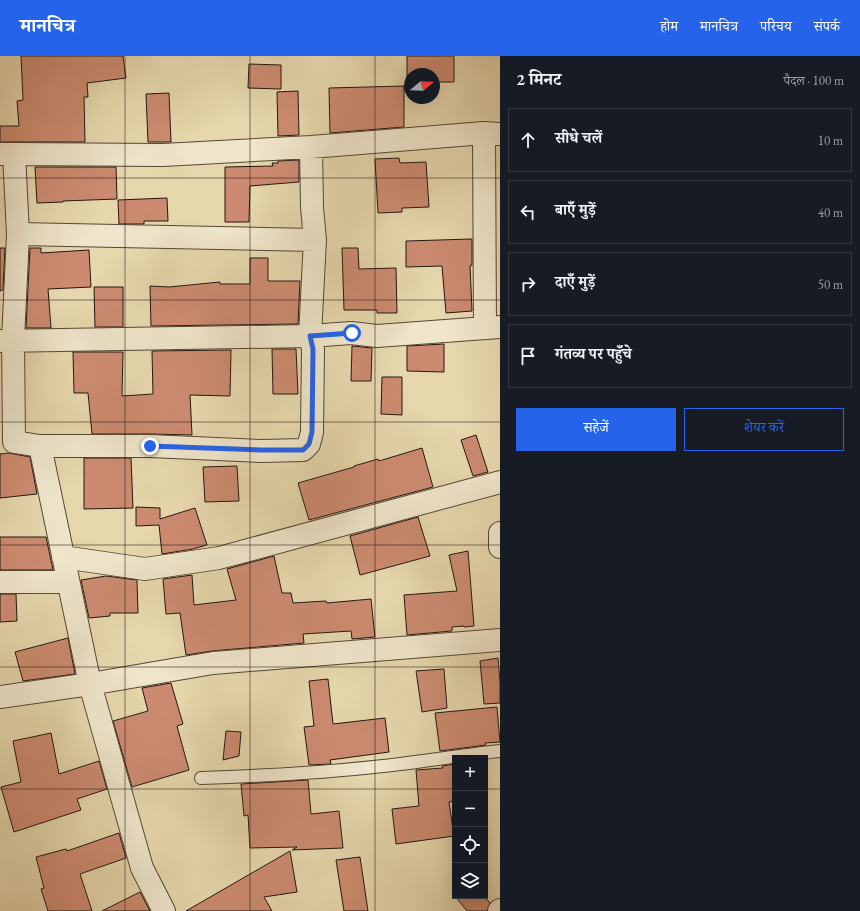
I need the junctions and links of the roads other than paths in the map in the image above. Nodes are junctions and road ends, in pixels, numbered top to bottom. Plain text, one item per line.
1 (492, 133) edge
2 (311, 146) junction
3 (7, 154) edge
4 (18, 234) junction
5 (315, 240) junction
6 (493, 328) edge
7 (310, 336) junction
8 (6, 341) edge
9 (40, 446) junction
10 (500, 482) edge
11 (500, 533) edge
12 (500, 546) edge
13 (63, 557) junction
14 (0, 582) edge
15 (68, 582) junction
16 (500, 640) edge
17 (90, 684) junction
18 (0, 697) edge
19 (500, 751) edge
20 (201, 778) dead end
21 (164, 911) edge

1 - 2 street
1 - 6 street
2 - 3 street
2 - 5 street
3 - 4 street
4 - 5 street
4 - 8 street
5 - 7 street
6 - 7 street
7 - 8 street
7 - 9 street
8 - 9 street
9 - 13 street
10 - 13 street
11 - 12 street
13 - 15 street
14 - 15 street
15 - 17 street
16 - 17 street
17 - 18 street
17 - 21 street
19 - 20 lane

